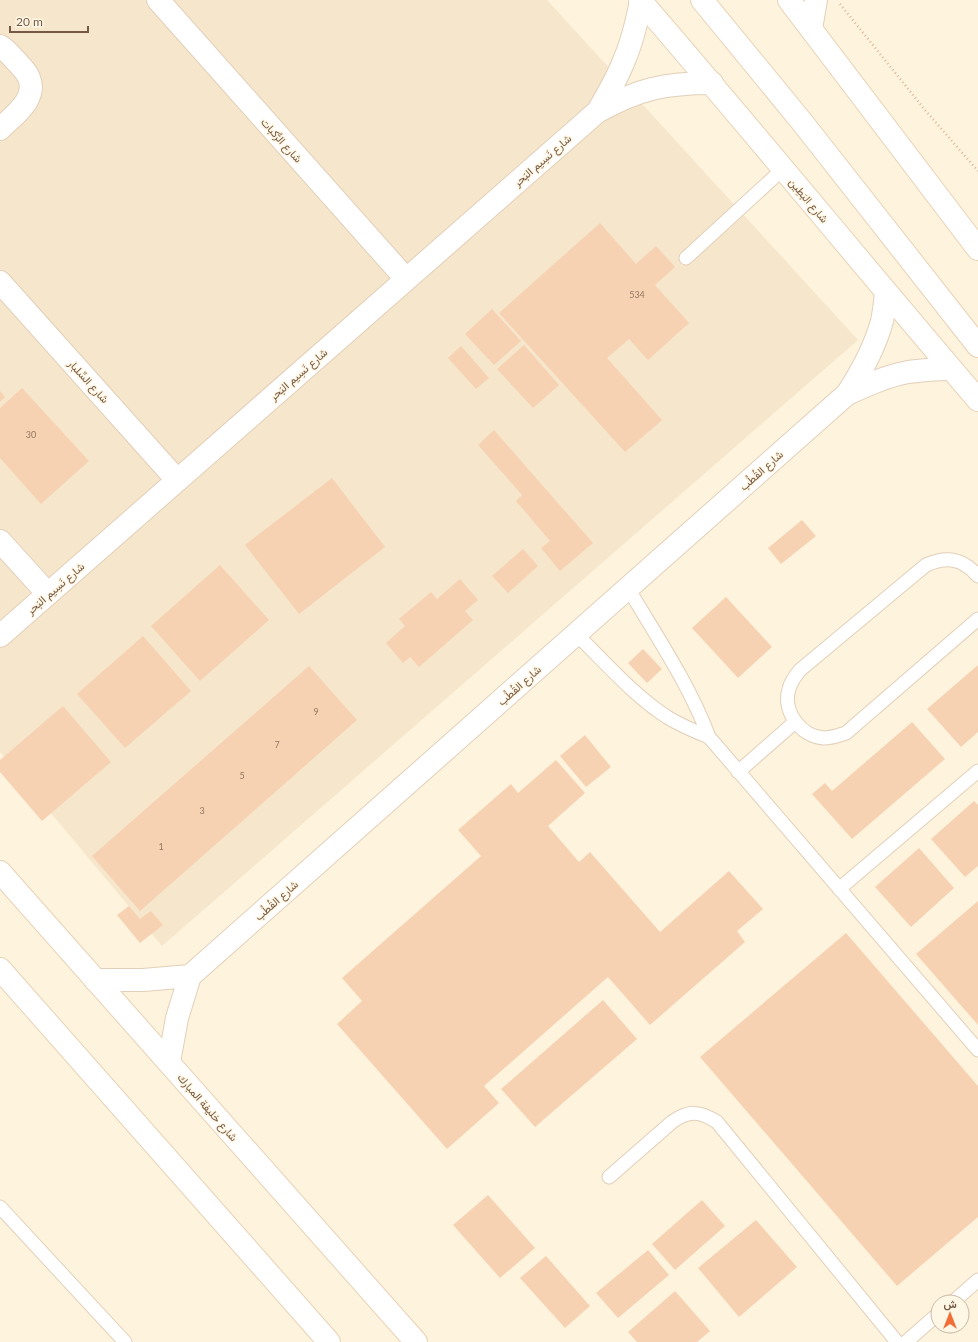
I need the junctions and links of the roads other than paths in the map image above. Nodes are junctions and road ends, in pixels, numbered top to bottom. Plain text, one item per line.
1 (158, 0) edge
2 (702, 0) edge
3 (790, 0) edge
4 (816, 0) edge
5 (641, 1) edge
6 (811, 29) junction
7 (0, 46) edge
8 (712, 84) junction
9 (597, 112) junction
10 (0, 129) edge
11 (783, 169) junction
12 (978, 249) edge
13 (686, 258) dead end
14 (406, 279) junction
15 (0, 282) edge
16 (886, 293) junction
17 (978, 346) edge
18 (951, 369) junction
19 (847, 394) junction
20 (978, 400) edge
21 (177, 480) junction
22 (0, 541) edge
23 (978, 576) edge
24 (628, 588) junction
25 (48, 594) junction
26 (978, 619) edge
27 (576, 634) junction
28 (0, 636) edge
29 (795, 722) junction
30 (708, 737) junction
31 (978, 771) edge
32 (738, 772) junction
33 (0, 872) edge
34 (839, 889) junction
35 (0, 970) edge
36 (190, 976) junction
37 (95, 980) junction
38 (978, 1050) edge
39 (169, 1062) junction
40 (609, 1177) dead end
41 (0, 1207) edge
42 (978, 1280) edge
43 (961, 1294) edge
44 (930, 1321) edge
45 (125, 1342) edge
46 (329, 1342) edge
47 (416, 1342) edge
48 (897, 1342) edge
49 (906, 1342) edge

1 - 14 street, شارع الرُّكبات
2 - 17 street
3 - 6 street
4 - 6 street
5 - 8 street, شارع البَطِين
5 - 9 street, شارع نَسِيم البَحر
6 - 12 street
7 - 10 street
8 - 9 street, شارع نَسِيم البَحر
8 - 11 street, شارع البَطِين
9 - 14 street, شارع نَسِيم البَحر
11 - 13 lane
11 - 16 street, شارع البَطِين
14 - 21 street, شارع نَسِيم البَحر
15 - 21 street, شارع السِّلبار
16 - 18 street, شارع البَطِين
16 - 19 street, شارع القُطُب
18 - 19 street, شارع القُطُب
18 - 20 street, شارع البَطِين
19 - 24 street, شارع القُطُب
21 - 25 street, شارع نَسِيم البَحر
22 - 25 street
23 - 29 lane
24 - 27 street, شارع القُطُب
24 - 30 lane
25 - 28 street, شارع نَسِيم البَحر
26 - 29 lane
27 - 30 lane
27 - 36 street, شارع القُطُب
29 - 32 lane
30 - 32 lane
31 - 34 lane
32 - 34 lane
33 - 37 street, شارع خليفة المبارك
34 - 38 lane
35 - 46 street
36 - 37 street
36 - 39 street
37 - 39 street, شارع خليفة المبارك
39 - 47 street, شارع خليفة المبارك
40 - 48 lane
41 - 45 lane
42 - 43 lane
44 - 49 lane

